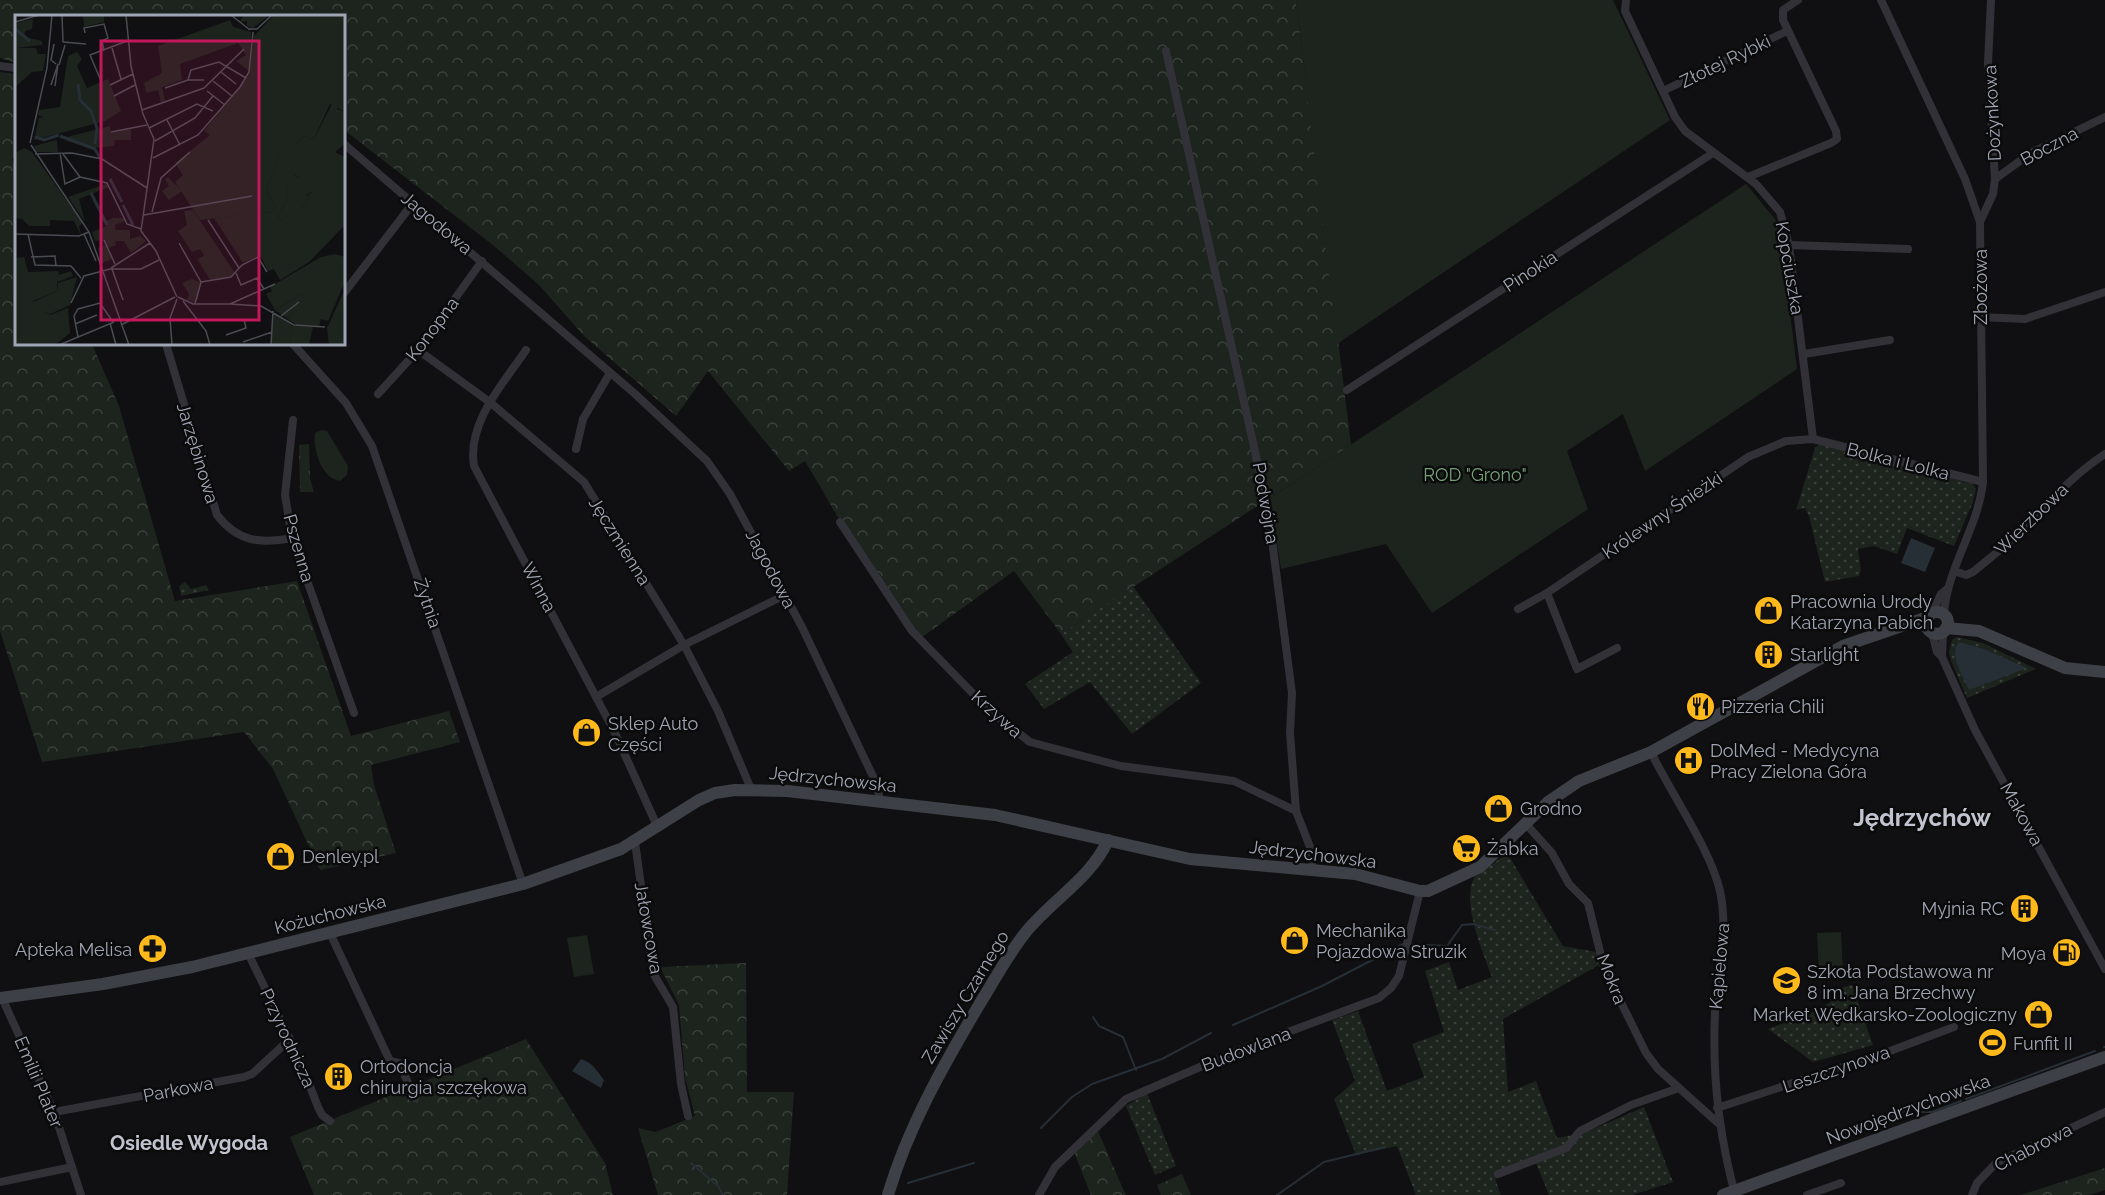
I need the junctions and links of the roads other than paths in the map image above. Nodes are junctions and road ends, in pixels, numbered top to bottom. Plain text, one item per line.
1 (1626, 0) edge
2 (1798, 0) edge
3 (1881, 0) edge
4 (1991, 0) edge
5 (1787, 31) junction
6 (1166, 51) dead end
7 (0, 66) edge
8 (15, 68) edge
9 (1663, 91) junction
10 (2105, 117) edge
11 (345, 145) edge
12 (1713, 153) junction
13 (1748, 177) junction
14 (1995, 179) junction
15 (413, 203) junction
16 (1980, 222) junction
17 (1789, 245) junction
18 (1908, 249) dead end
19 (482, 261) junction
20 (345, 292) edge
21 (2104, 292) edge
22 (1980, 317) junction
23 (1890, 340) dead end
24 (166, 345) edge
25 (299, 345) edge
26 (417, 350) junction
27 (526, 350) dead end
28 (1804, 354) junction
29 (610, 373) junction
30 (1347, 390) dead end
31 (378, 394) dead end
32 (491, 403) junction
33 (293, 420) dead end
34 (1813, 439) junction
35 (576, 449) dead end
36 (2105, 454) edge
37 (1983, 482) junction
38 (840, 522) dead end
39 (292, 538) junction
40 (1954, 571) junction
41 (1547, 593) junction
42 (785, 595) junction
43 (1518, 609) dead end
44 (1937, 623) junction
45 (684, 645) junction
46 (1617, 648) dead end
47 (2105, 672) edge
48 (596, 697) junction
49 (354, 713) dead end
50 (1651, 752) junction
51 (751, 789) junction
52 (879, 801) junction
53 (1296, 812) junction
54 (1525, 823) junction
55 (658, 828) junction
56 (1108, 840) junction
57 (635, 842) junction
58 (1312, 869) junction
59 (523, 884) junction
60 (1419, 891) junction
61 (330, 933) junction
62 (248, 953) junction
63 (2105, 969) edge
64 (1, 998) edge
65 (1954, 1027) dead end
66 (290, 1040) junction
67 (2104, 1060) edge
68 (1679, 1088) junction
69 (415, 1098) dead end
70 (1717, 1108) junction
71 (54, 1112) junction
72 (2105, 1112) edge
73 (688, 1116) dead end
74 (330, 1121) dead end
75 (1719, 1123) junction
76 (72, 1167) junction
77 (1498, 1174) dead end
78 (0, 1182) edge
79 (1841, 1183) dead end
80 (1731, 1194) edge
81 (81, 1195) edge
82 (888, 1195) edge
83 (1040, 1195) edge
84 (1807, 1195) edge
85 (1972, 1195) edge

1 - 9 street, Kopciuszka
2 - 5 street
3 - 16 street, Zbożowa
4 - 14 street, Dożynkowa
5 - 9 street, Złotej Rybki
5 - 13 street
6 - 53 street, Podwójna
7 - 8 street
9 - 12 street, Kopciuszka
10 - 14 street, Boczna
11 - 15 street, Jagodowa
12 - 13 street, Kopciuszka
12 - 30 street, Pinokia
13 - 17 street, Kopciuszka
14 - 16 street, Dożynkowa
15 - 19 street, Jagodowa
15 - 20 street
16 - 22 street, Zbożowa
17 - 18 street
17 - 28 street, Kopciuszka
19 - 26 street, Konopna
19 - 29 street, Jagodowa
21 - 22 street
22 - 37 street, Zbożowa
23 - 28 street
24 - 39 street, Jarzębinowa
25 - 59 street, Żytnia
26 - 31 street, Konopna
26 - 32 street, Jęczmienna
27 - 32 street, Winna
28 - 34 street, Kopciuszka
29 - 35 street
29 - 42 street, Jagodowa
32 - 45 street, Jęczmienna
32 - 48 street, Winna
33 - 39 street, Pszenna
34 - 37 street, Bolka i Lolka
34 - 41 street, Królewny Śnieżki
36 - 40 street, Wierzbowa
37 - 40 street, Zbożowa
38 - 53 street, Krzywa
39 - 49 street, Pszenna
40 - 44 street, Zbożowa
41 - 43 street, Królewny Śnieżki
41 - 46 street
42 - 45 street
42 - 52 street, Jagodowa
44 - 47 main road
44 - 50 main road
44 - 63 street, Makowa
45 - 48 street
45 - 51 street, Jęczmienna
48 - 55 street, Winna
50 - 54 main road
50 - 70 street, Kąpielowa
51 - 52 main road, Jędrzychowska
51 - 55 main road, Jędrzychowska
52 - 56 main road, Jędrzychowska
53 - 58 street, Podwójna
54 - 60 main road
54 - 68 street, Mokra
55 - 57 main road, Kożuchowska
56 - 58 main road, Jędrzychowska
56 - 82 main road, Zawiszy Czarnego
57 - 59 main road, Kożuchowska
57 - 73 street, Jałowcowa
58 - 60 main road, Jędrzychowska
59 - 61 main road, Kożuchowska
60 - 83 street, Budowlana
61 - 62 main road, Kożuchowska
61 - 69 street
62 - 64 main road, Kożuchowska
62 - 66 street, Przyrodnicza
64 - 71 street, Emilii Plater
65 - 70 street, Leszczynowa
66 - 71 street, Parkowa
66 - 74 street, Przyrodnicza
67 - 80 main road, Nowojędrzychowska
68 - 75 street, Mokra
68 - 77 street
70 - 75 street, Kąpielowa
71 - 76 street, Emilii Plater
72 - 85 street, Chabrowa
75 - 80 street, Kąpielowa
76 - 78 street
76 - 81 street, Emilii Plater
79 - 84 street

